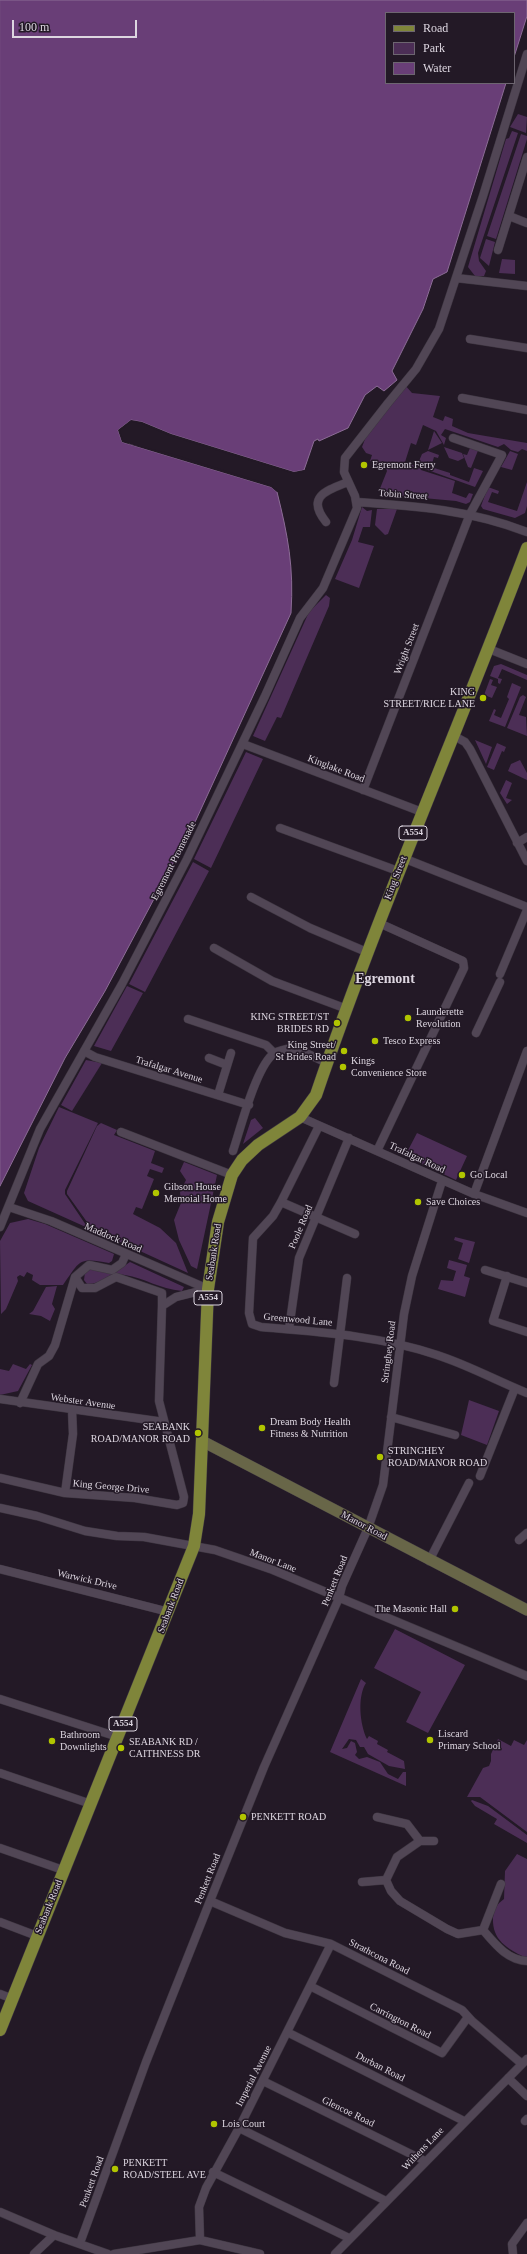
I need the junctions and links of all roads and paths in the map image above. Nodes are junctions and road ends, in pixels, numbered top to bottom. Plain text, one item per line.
1 (527, 54) edge
2 (527, 157) edge
3 (524, 171) edge
4 (509, 216) junction
5 (527, 222) edge
6 (498, 250) dead end
7 (460, 279) junction
8 (527, 286) edge
9 (470, 339) dead end
10 (527, 348) edge
11 (462, 398) dead end
12 (527, 410) edge
13 (453, 438) dead end
14 (348, 482) junction
15 (357, 502) junction
16 (470, 514) junction
17 (326, 522) dead end
18 (527, 532) edge
19 (527, 548) edge
20 (489, 649) junction
21 (527, 664) edge
22 (454, 736) junction
23 (243, 744) junction
24 (363, 790) junction
25 (422, 812) junction
26 (280, 828) dead end
27 (527, 837) edge
28 (518, 843) junction
29 (403, 858) junction
30 (527, 861) edge
31 (398, 871) junction
32 (251, 897) dead end
33 (527, 907) edge
34 (527, 910) edge
35 (379, 923) junction
36 (214, 948) dead end
37 (369, 953) junction
38 (347, 1009) junction
39 (188, 1019) dead end
40 (476, 1034) dead end
41 (527, 1051) edge
42 (84, 1052) junction
43 (231, 1053) dead end
44 (274, 1053) junction
45 (209, 1058) dead end
46 (327, 1063) junction
47 (227, 1065) junction
48 (218, 1095) junction
49 (249, 1105) junction
50 (300, 1117) junction
51 (319, 1126) junction
52 (121, 1132) dead end
53 (350, 1138) junction
54 (233, 1151) dead end
55 (377, 1151) junction
56 (242, 1160) joint
57 (232, 1175) junction
58 (442, 1181) junction
59 (474, 1194) junction
60 (282, 1202) junction
61 (9, 1207) junction
62 (527, 1213) edge
63 (316, 1217) junction
64 (0, 1227) edge
65 (355, 1234) dead end
66 (126, 1254) junction
67 (486, 1270) dead end
68 (507, 1276) junction
69 (75, 1277) junction
70 (347, 1278) dead end
71 (527, 1282) edge
72 (208, 1289) junction
73 (162, 1306) junction
74 (289, 1329) junction
75 (527, 1332) edge
76 (340, 1334) junction
77 (400, 1345) junction
78 (334, 1382) dead end
79 (515, 1388) junction
80 (527, 1393) edge
81 (0, 1399) edge
82 (20, 1403) junction
83 (72, 1410) junction
84 (392, 1417) junction
85 (164, 1422) junction
86 (455, 1435) dead end
87 (202, 1442) junction
88 (480, 1476) dead end
89 (0, 1478) edge
90 (469, 1483) dead end
91 (65, 1493) junction
92 (0, 1508) edge
93 (368, 1528) junction
94 (527, 1532) edge
95 (519, 1540) dead end
96 (194, 1546) junction
97 (429, 1561) junction
98 (0, 1569) edge
99 (339, 1598) junction
100 (527, 1610) edge
101 (169, 1612) junction
102 (527, 1676) edge
103 (0, 1699) edge
104 (118, 1737) junction
105 (0, 1773) edge
106 (91, 1804) junction
107 (377, 1817) dead end
108 (420, 1841) junction
109 (434, 1841) dead end
110 (0, 1848) edge
111 (63, 1870) junction
112 (386, 1880) junction
113 (362, 1882) dead end
114 (500, 1884) dead end
115 (210, 1901) junction
116 (0, 1922) edge
117 (484, 1930) junction
118 (37, 1936) junction
119 (331, 1944) junction
120 (527, 1961) edge
121 (310, 1986) junction
122 (0, 1994) edge
123 (13, 1999) junction
124 (468, 2017) junction
125 (0, 2030) edge
126 (287, 2032) junction
127 (525, 2061) edge
128 (508, 2078) junction
129 (263, 2081) junction
130 (527, 2096) edge
131 (464, 2121) junction
132 (239, 2128) junction
133 (425, 2161) junction
134 (213, 2172) junction
135 (386, 2201) junction
136 (0, 2212) edge
137 (527, 2223) edge
138 (54, 2235) junction
139 (349, 2238) junction
140 (200, 2240) junction
141 (80, 2243) junction
142 (34, 2254) edge
143 (108, 2254) edge
144 (114, 2254) edge
145 (260, 2254) edge
146 (335, 2254) edge
147 (513, 2254) edge

1 - 7 street
2 - 3 street
3 - 4 street
4 - 5 street
4 - 6 street
7 - 8 street
7 - 14 street
9 - 10 street
11 - 12 street
13 - 16 street, Wright Street
14 - 15 street
14 - 17 street
15 - 16 street, Tobin Street
15 - 23 street, Egremont Promenade
16 - 18 street, Tobin Street
16 - 24 street, Wright Street
19 - 20 main road, King Street / A554
20 - 21 street
20 - 22 main road, King Street / A554
22 - 25 main road, King Street / A554
22 - 28 street
23 - 24 street, Kinglake Road
23 - 42 street, Egremont Promenade
24 - 25 street, Kinglake Road
25 - 29 main road, King Street / A554
26 - 31 street
27 - 28 street
28 - 30 street
29 - 31 main road, King Street / A554
29 - 33 street
31 - 35 main road, King Street / A554
32 - 37 street
34 - 40 street
35 - 37 main road, King Street / A554
35 - 55 street
36 - 38 street
37 - 38 main road, King Street / A554
38 - 46 main road, King Street / A554
39 - 44 street
41 - 59 street
42 - 48 street, Trafalgar Avenue
42 - 61 street, Egremont Promenade
43 - 47 street
44 - 46 street
44 - 49 street
45 - 47 street
46 - 50 main road, King Street / A554
47 - 48 street
48 - 49 street, Trafalgar Avenue
49 - 54 street
50 - 51 street, Trafalgar Road
50 - 56 main road, King Street / A554
51 - 53 street, Trafalgar Road
51 - 60 street, Greenwood Lane
52 - 57 street
53 - 55 street, Trafalgar Road
53 - 63 street, Poole Road
55 - 58 street, Trafalgar Road
56 - 57 main road, Seabank Road / A554
57 - 72 main road, Seabank Road / A554
58 - 59 street, Trafalgar Road
58 - 77 street, Stringhey Road
59 - 62 street, Trafalgar Road
60 - 63 street
60 - 74 street, Greenwood Lane
61 - 64 street, Egremont Promenade
61 - 66 street, Maddock Road
63 - 65 street
63 - 74 street, Poole Road
66 - 69 street
66 - 72 street, Maddock Road
67 - 68 street
68 - 71 street
68 - 75 street
69 - 73 street
69 - 82 street
70 - 76 street
72 - 73 street
72 - 87 main road, Seabank Road / A554
73 - 85 street
74 - 76 street, Greenwood Lane
76 - 77 street, Greenwood Lane
76 - 78 street
77 - 79 street, Greenwood Lane
77 - 84 street, Stringhey Road
79 - 80 street, Greenwood Lane
79 - 88 street
81 - 82 street, Webster Avenue
82 - 83 street, Webster Avenue
83 - 85 street, Webster Avenue
83 - 91 street
84 - 86 street
84 - 93 street, Stringhey Road
85 - 91 street, King George Drive
87 - 93 main road, Manor Road
87 - 96 main road, Seabank Road / A554
89 - 91 street, King George Drive
90 - 97 street
92 - 96 street, Manor Lane
93 - 97 main road, Manor Road
93 - 99 street, Penkett Road
94 - 95 street
96 - 99 street, Manor Lane
96 - 101 main road, Seabank Road / A554
97 - 100 main road, Manor Road
98 - 101 street, Warwick Drive
99 - 102 street, Manor Lane
99 - 115 street, Penkett Road
101 - 104 main road, Seabank Road / A554
103 - 104 street
104 - 106 main road, Seabank Road / A554
105 - 106 street
106 - 111 main road, Seabank Road / A554
107 - 108 street
108 - 109 street
108 - 112 street
110 - 111 street
111 - 118 main road, Seabank Road / A554
112 - 113 street
112 - 117 street
114 - 117 street
115 - 119 street, Strathcona Road
115 - 141 street, Penkett Road
116 - 118 street
117 - 120 street
118 - 123 main road, Seabank Road / A554
119 - 121 street, Imperial Avenue
119 - 124 street, Strathcona Road
121 - 124 street, Carrington Road
121 - 126 street, Imperial Avenue
122 - 123 street
123 - 125 main road, Seabank Road / A554
124 - 127 street, Strathcona Road
126 - 129 street, Imperial Avenue
126 - 131 street, Durban Road
127 - 128 street, Withens Lane
128 - 130 street
128 - 131 street, Withens Lane
129 - 132 street, Imperial Avenue
129 - 133 street, Glencoe Road
131 - 133 street, Withens Lane
132 - 134 street, Imperial Avenue
132 - 135 street
133 - 135 street, Withens Lane
134 - 139 street
134 - 140 street, Imperial Avenue
135 - 139 street, Withens Lane
136 - 138 street
137 - 147 street
138 - 141 street
138 - 142 street
139 - 146 street, Withens Lane
140 - 144 street
140 - 145 street
141 - 143 street

